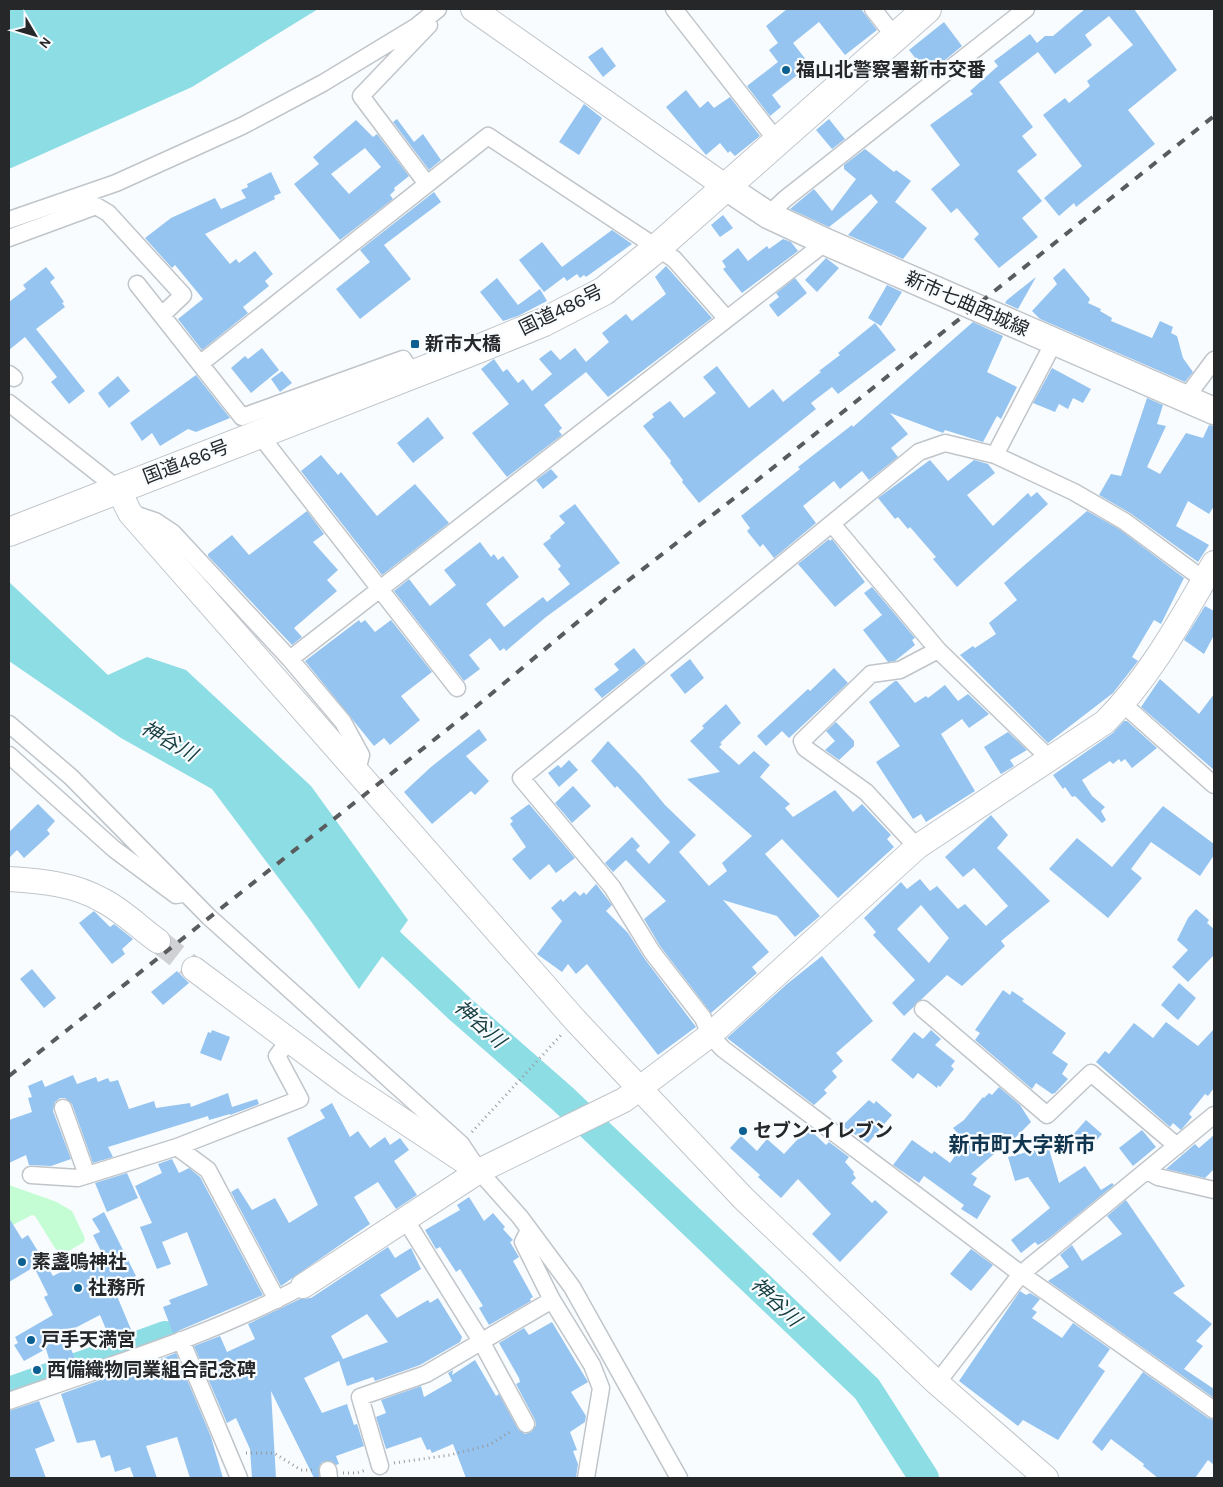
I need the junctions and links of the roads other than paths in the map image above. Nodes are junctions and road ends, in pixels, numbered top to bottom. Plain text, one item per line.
1 (439, 9) edge
2 (473, 9) edge
3 (674, 9) edge
4 (873, 9) edge
5 (927, 9) edge
6 (1026, 9) edge
7 (895, 37) junction
8 (777, 141) junction
9 (427, 184) junction
10 (726, 187) junction
11 (768, 215) junction
12 (9, 220) edge
13 (9, 238) edge
14 (826, 242) junction
15 (657, 248) junction
16 (137, 284) dead end
17 (162, 315) junction
18 (727, 318) junction
19 (1054, 342) junction
20 (1214, 360) edge
21 (200, 363) junction
22 (413, 374) junction
23 (1185, 398) junction
24 (9, 403) edge
25 (1214, 411) edge
26 (259, 434) junction
27 (995, 455) junction
28 (118, 489) junction
29 (130, 513) junction
30 (832, 524) junction
31 (9, 532) edge
32 (1209, 571) edge
33 (380, 589) junction
34 (938, 650) junction
35 (290, 658) junction
36 (457, 688) dead end
37 (1124, 704) junction
38 (9, 724) edge
39 (9, 755) edge
40 (1050, 759) junction
41 (357, 771) junction
42 (1214, 785) edge
43 (917, 847) junction
44 (9, 879) edge
45 (187, 892) junction
46 (158, 941) tunnel mouth
47 (194, 969) tunnel mouth
48 (923, 1009) dead end
49 (710, 1035) junction
50 (289, 1040) junction
51 (632, 1094) junction
52 (63, 1108) dead end
53 (1214, 1115) edge
54 (1177, 1146) junction
55 (177, 1147) junction
56 (479, 1171) junction
57 (1147, 1171) junction
58 (31, 1175) dead end
59 (87, 1175) junction
60 (1214, 1190) edge
61 (405, 1219) junction
62 (529, 1230) junction
63 (1021, 1274) junction
64 (303, 1286) joint
65 (278, 1300) junction
66 (552, 1300) junction
67 (181, 1340) junction
68 (481, 1342) junction
69 (937, 1383) junction
70 (9, 1401) edge
71 (1214, 1410) edge
72 (526, 1424) dead end
73 (380, 1466) dead end
74 (239, 1478) edge
75 (586, 1478) edge
76 (679, 1478) edge
77 (1046, 1478) edge

1 - 9 street
1 - 12 street
2 - 10 street
3 - 8 street
4 - 7 street
5 - 7 highway, 国道486号
6 - 11 street
7 - 8 highway, 国道486号
8 - 10 highway, 国道486号
9 - 15 street
9 - 21 street
10 - 11 main road, 新市七曲西城線
10 - 15 highway, 国道486号
11 - 14 main road, 新市七曲西城線
13 - 17 street
14 - 18 street
14 - 19 main road, 新市七曲西城線
15 - 18 street
15 - 22 highway, 国道486号
16 - 17 street
17 - 21 street
18 - 33 street
19 - 23 main road, 新市七曲西城線
19 - 27 street
20 - 23 street
21 - 22 street
22 - 26 highway, 国道486号
23 - 25 main road, 新市七曲西城線
24 - 28 street
26 - 28 highway, 国道486号
26 - 33 street
27 - 30 street
27 - 32 street
28 - 29 street
28 - 31 highway, 国道486号
29 - 35 street
29 - 41 street
30 - 34 street
30 - 49 street
32 - 37 street
33 - 35 street
33 - 36 street
34 - 40 street
34 - 43 street
35 - 41 street
37 - 40 street
37 - 42 street
38 - 45 street
39 - 45 street
40 - 43 street
41 - 51 street
43 - 49 street
44 - 46 street
45 - 56 street
47 - 50 street
48 - 54 street
49 - 51 street
49 - 63 street
50 - 55 street
50 - 56 street
51 - 56 street
51 - 69 street
52 - 59 street
53 - 54 street
54 - 57 street
55 - 59 street
55 - 65 street
56 - 61 street
56 - 62 street
57 - 60 street
57 - 63 street
58 - 59 street
61 - 64 street
61 - 68 street
62 - 66 street
62 - 76 street
63 - 69 street
63 - 71 street
64 - 65 street
65 - 67 street
66 - 68 street
66 - 75 street
67 - 70 street
67 - 74 street
68 - 72 street
68 - 73 street
69 - 77 street

